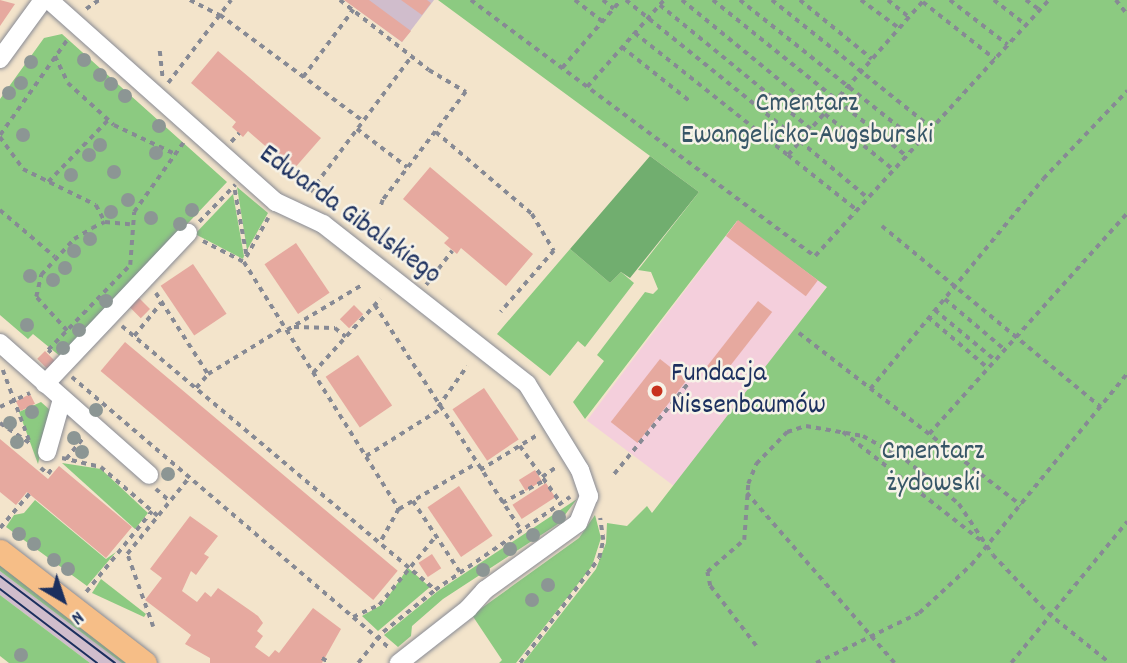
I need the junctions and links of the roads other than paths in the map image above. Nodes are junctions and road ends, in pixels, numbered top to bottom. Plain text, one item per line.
1 (43, 0) edge
2 (49, 0) edge
3 (0, 59) edge
4 (188, 233) road end
5 (0, 343) edge
6 (40, 387) junction
7 (62, 399) junction
8 (52, 456) road end
9 (149, 475) dead end
10 (0, 551) edge
11 (401, 661) edge
12 (145, 663) edge

1 - 3 street
2 - 11 street, Edwarda Gibalskiego
4 - 6 street
5 - 6 street
6 - 7 street
7 - 8 street
7 - 9 street
10 - 12 main road

